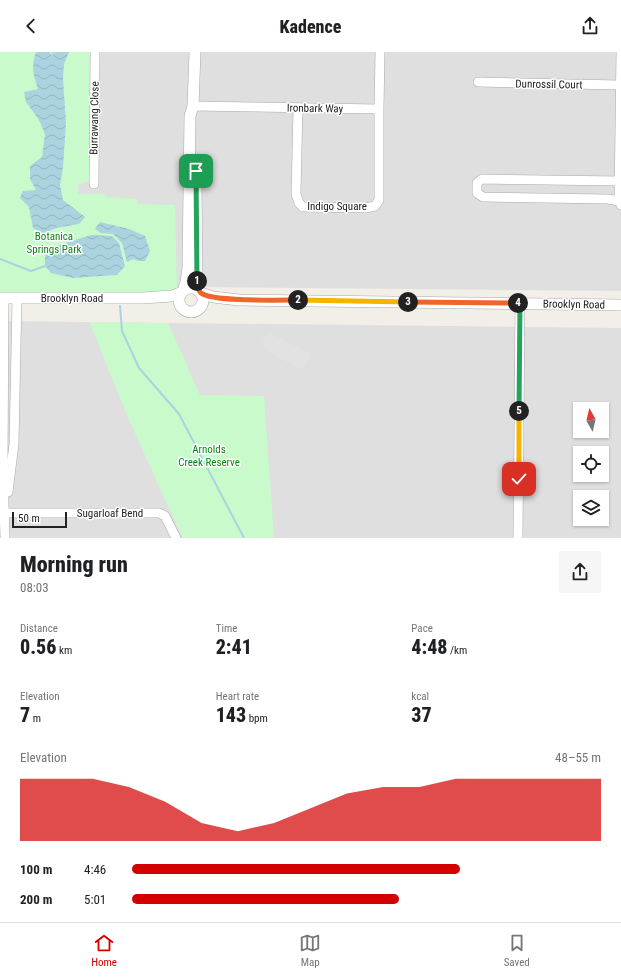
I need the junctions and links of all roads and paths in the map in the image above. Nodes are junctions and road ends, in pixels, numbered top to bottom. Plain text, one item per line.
1 (94, 52) edge
2 (195, 52) edge
3 (380, 52) edge
4 (621, 52) edge
5 (478, 82) dead end
6 (620, 86) edge
7 (193, 106) junction
8 (298, 108) junction
9 (379, 109) junction
10 (538, 180) junction
11 (620, 181) junction
12 (94, 184) dead end
13 (538, 198) junction
14 (620, 203) edge
15 (182, 292) junction
16 (200, 292) junction
17 (2, 298) edge
18 (17, 298) junction
19 (143, 298) junction
20 (239, 300) junction
21 (520, 303) junction
22 (621, 305) edge
23 (199, 308) junction
24 (186, 310) junction
25 (4, 389) junction
26 (14, 390) junction
27 (5, 513) junction
28 (5, 538) edge
29 (176, 538) edge
30 (518, 538) edge

1 - 12 street, Burrawang Close
2 - 7 street
3 - 9 street
4 - 6 street
5 - 6 street, Dunrossil Court
6 - 11 street
7 - 8 street, Ironbark Way
7 - 15 street
7 - 16 street
8 - 9 street, Ironbark Way
8 - 9 street, Indigo Square
10 - 11 street
10 - 13 street
10 - 13 street
11 - 14 street
13 - 14 street
15 - 16 street
15 - 19 street, Brooklyn Road
15 - 24 street
16 - 20 street, Brooklyn Road
16 - 23 street
17 - 18 street, Brooklyn Road
17 - 25 street
18 - 19 street, Brooklyn Road
18 - 26 street
19 - 24 street, Brooklyn Road
20 - 21 street, Brooklyn Road
20 - 23 street, Brooklyn Road
21 - 22 street, Brooklyn Road
21 - 30 street
23 - 24 street
25 - 26 street
25 - 27 street
26 - 27 street
27 - 28 street
27 - 29 street, Sugarloaf Bend

